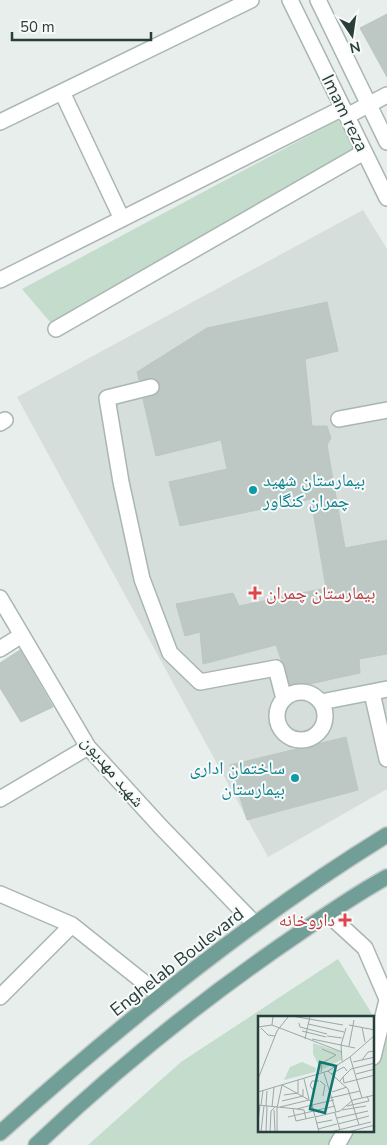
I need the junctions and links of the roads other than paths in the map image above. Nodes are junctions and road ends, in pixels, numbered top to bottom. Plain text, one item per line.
1 (251, 0) edge
2 (290, 0) edge
3 (318, 0) edge
4 (62, 92) junction
5 (387, 95) edge
6 (369, 105) junction
7 (345, 112) junction
8 (0, 122) edge
9 (387, 142) edge
10 (364, 152) junction
11 (387, 198) edge
12 (122, 219) junction
13 (0, 280) edge
14 (56, 330) dead end
15 (151, 387) dead end
16 (387, 410) edge
17 (339, 419) dead end
18 (0, 598) edge
19 (22, 636) junction
20 (0, 649) edge
21 (387, 689) edge
22 (372, 693) junction
23 (284, 699) junction
24 (321, 702) junction
25 (88, 747) junction
26 (387, 759) edge
27 (0, 799) edge
28 (387, 834) edge
29 (387, 876) edge
30 (0, 894) edge
31 (328, 914) junction
32 (255, 924) junction
33 (72, 926) junction
34 (161, 996) junction
35 (0, 997) edge
36 (387, 1000) edge
37 (374, 1053) edge
38 (344, 1132) edge
39 (0, 1133) edge
40 (36, 1145) edge
41 (337, 1145) edge

1 - 4 street
2 - 7 street, Imam reza
3 - 6 street, Imam reza
4 - 8 street
4 - 12 street
5 - 6 street
6 - 7 street
6 - 9 street, Imam reza
7 - 10 street, Imam reza
7 - 12 street
10 - 11 street, Imam reza
10 - 14 street
12 - 13 street
15 - 23 street
16 - 17 street
18 - 19 street, شهید مهدیون
19 - 20 street
19 - 25 street, شهید مهدیون
21 - 22 street
22 - 24 street
22 - 26 street
23 - 24 street
23 - 24 street
25 - 27 street
25 - 32 street, شهید مهدیون
28 - 32 main road, Enghelab Boulevard
29 - 31 main road
30 - 33 street
31 - 36 street
31 - 40 main road
32 - 34 main road, Enghelab Boulevard
33 - 34 street
33 - 35 street
34 - 39 main road, Enghelab Boulevard
36 - 37 street
38 - 41 street

